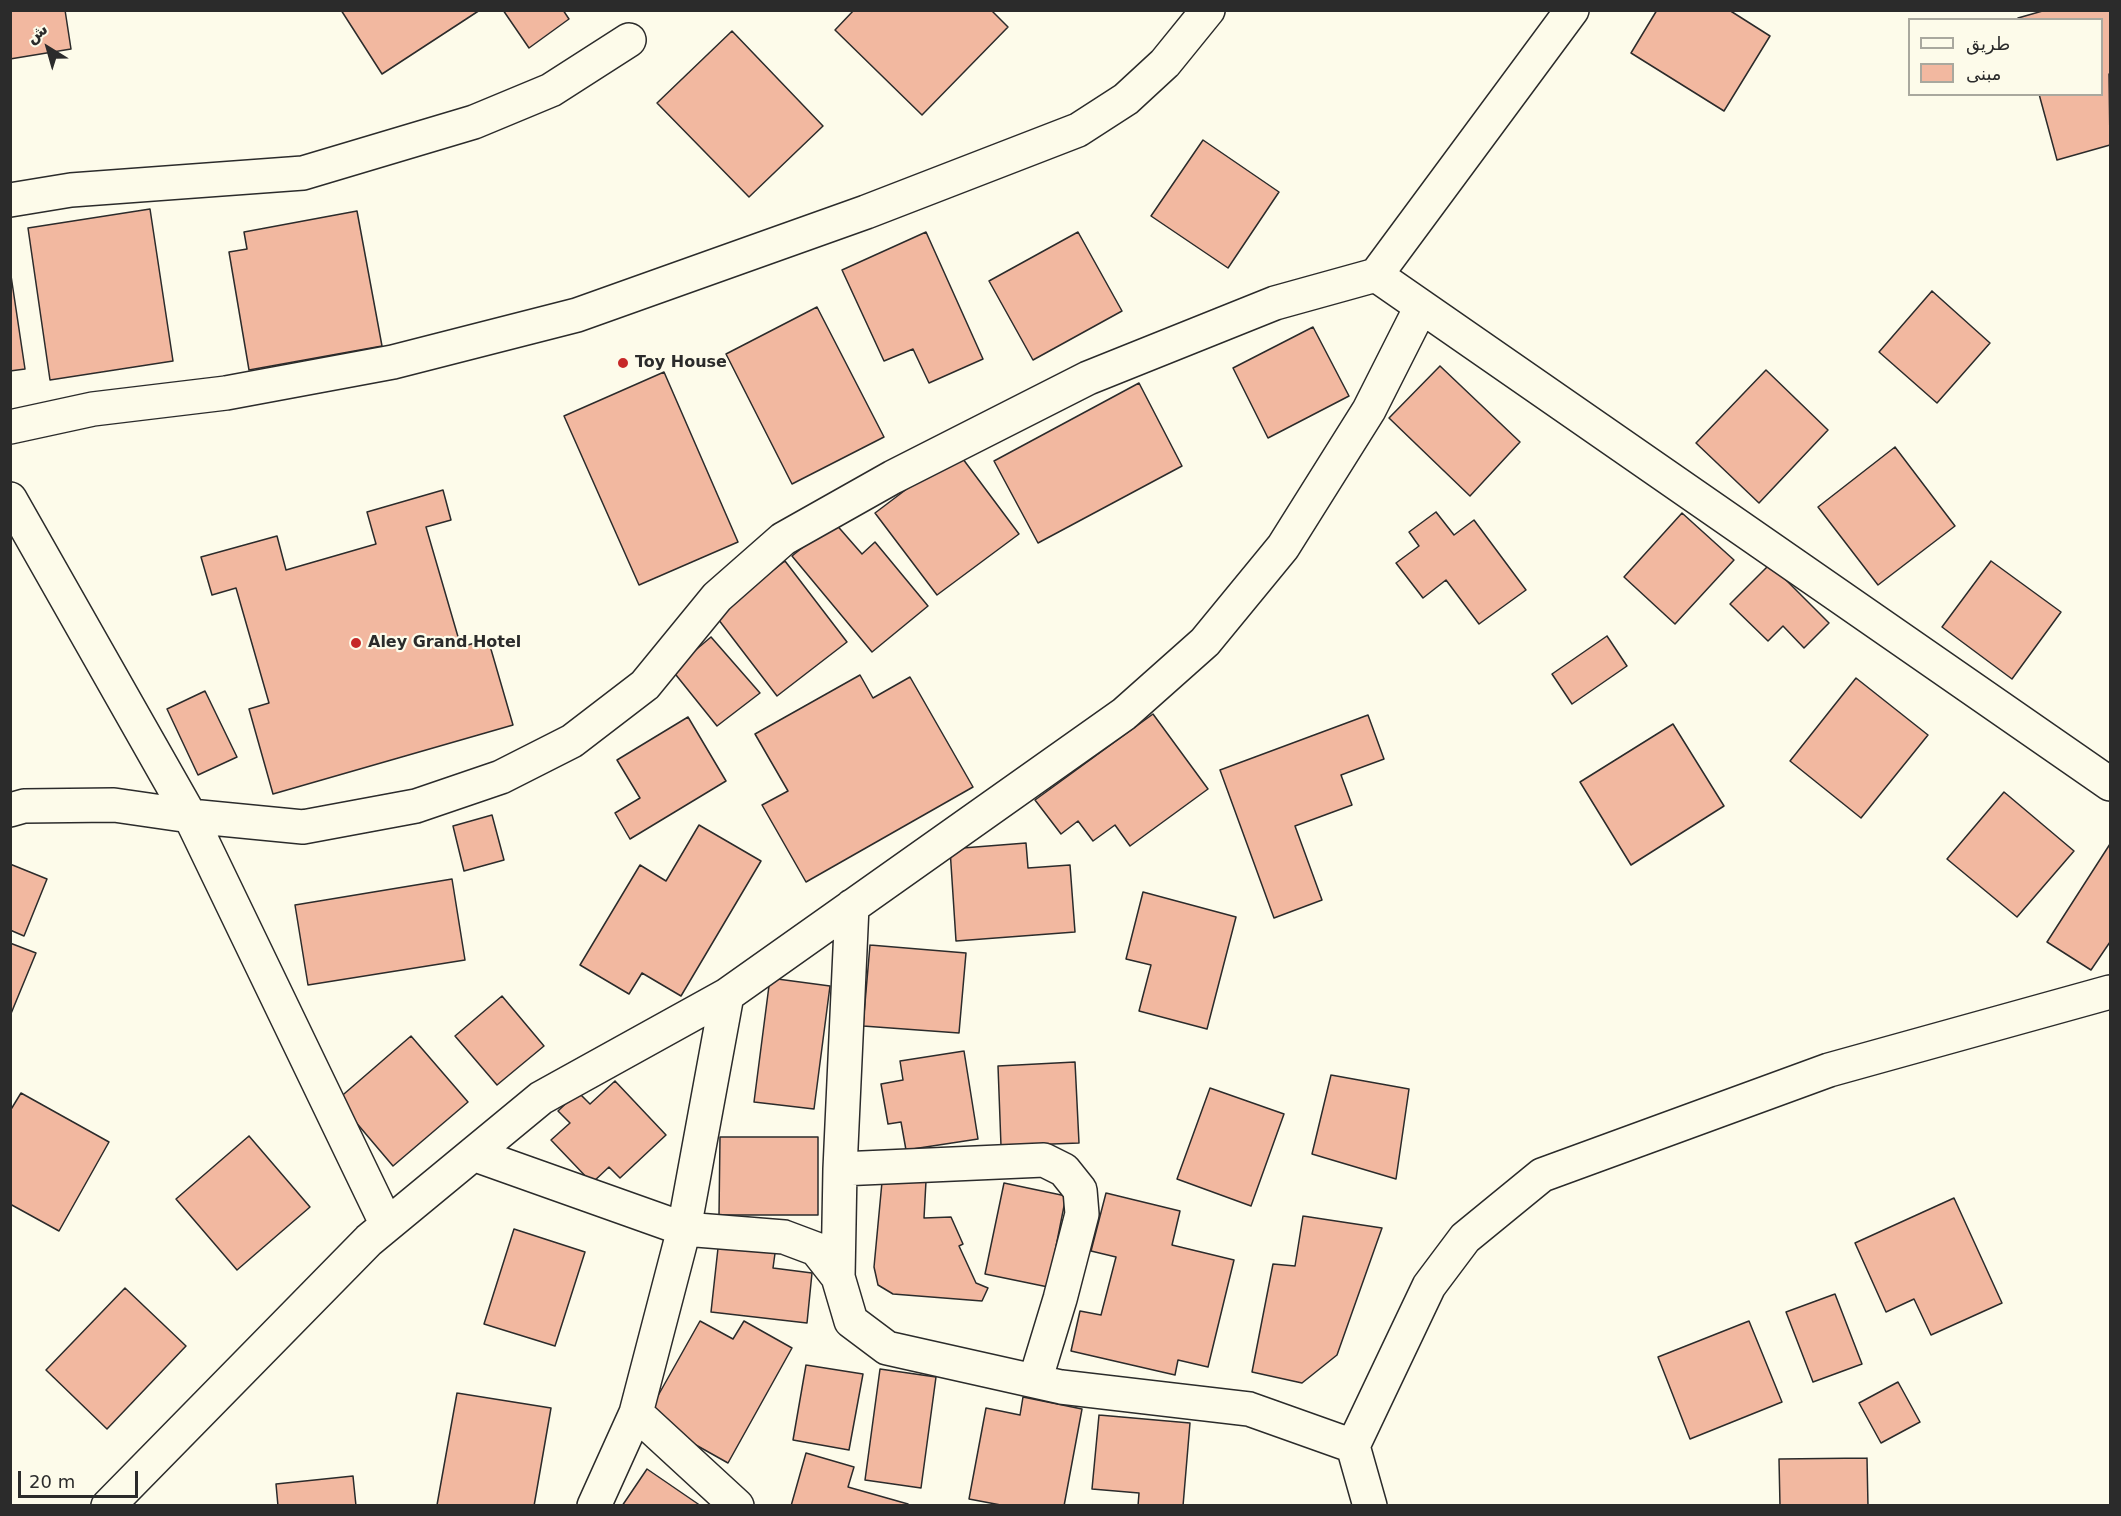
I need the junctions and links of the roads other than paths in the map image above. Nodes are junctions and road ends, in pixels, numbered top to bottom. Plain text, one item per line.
1 (1208, 10) edge
2 (1572, 10) edge
3 (629, 40) dead end
4 (10, 200) edge
5 (1376, 275) junction
6 (1421, 307) junction
7 (10, 427) edge
8 (10, 499) edge
9 (2110, 784) edge
10 (10, 810) edge
11 (190, 816) junction
12 (852, 906) junction
13 (2110, 992) edge
14 (727, 995) junction
15 (473, 1154) junction
16 (840, 1169) junction
17 (387, 1225) junction
18 (684, 1228) junction
19 (838, 1277) junction
20 (1035, 1381) junction
21 (636, 1413) junction
22 (1353, 1446) junction
23 (108, 1506) edge
24 (594, 1506) edge
25 (736, 1506) edge
26 (1370, 1506) edge

1 - 7 street
2 - 5 street
3 - 4 street
5 - 6 street
5 - 11 street
6 - 9 street
6 - 12 street
8 - 11 street
10 - 11 street
11 - 17 street
12 - 14 street
12 - 16 street
13 - 22 street
14 - 15 street
14 - 18 street
15 - 17 street
15 - 18 street
16 - 19 street
16 - 20 street
17 - 23 street
18 - 19 street
18 - 21 street
19 - 20 street
20 - 22 street
21 - 24 street
21 - 25 street
22 - 26 street

